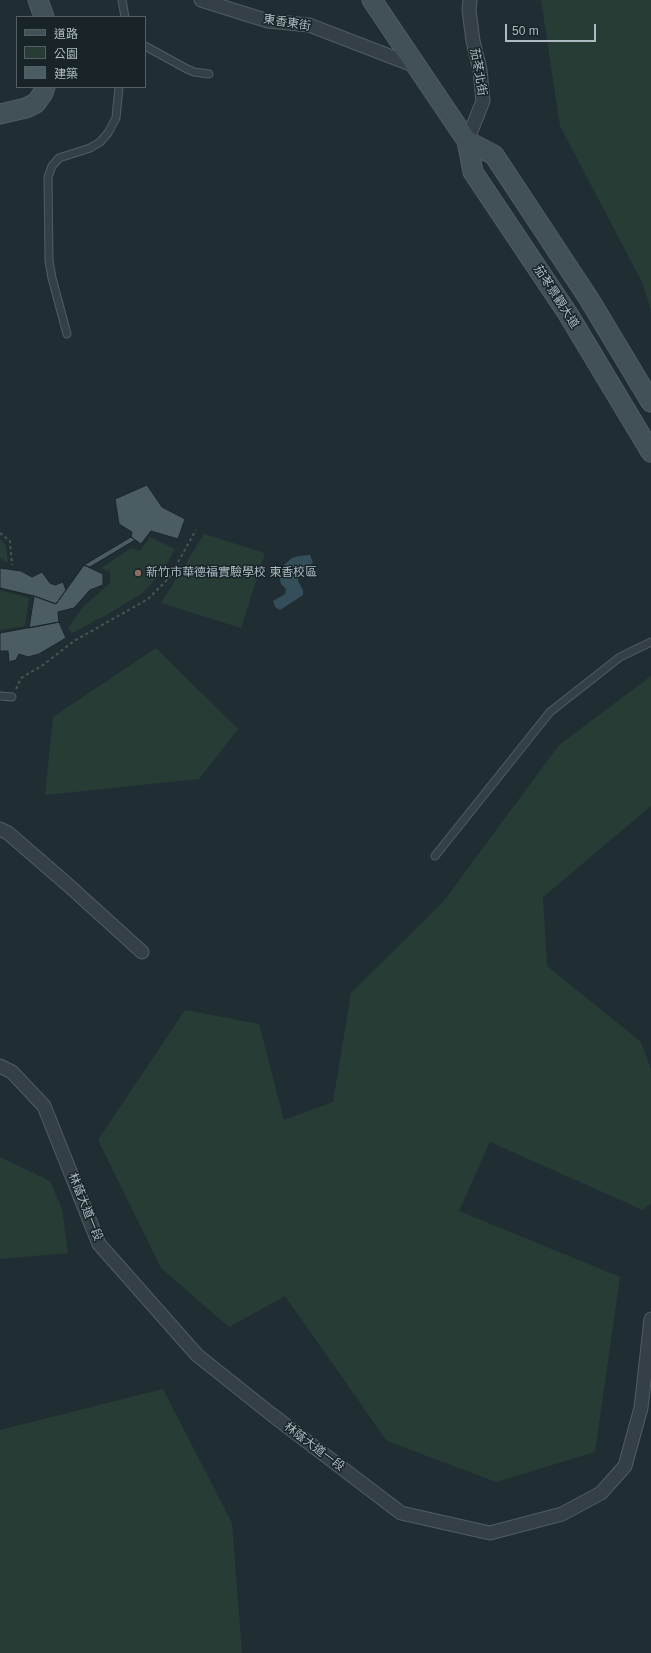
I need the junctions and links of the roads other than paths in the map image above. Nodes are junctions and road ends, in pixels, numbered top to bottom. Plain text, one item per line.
1 (38, 0) edge
2 (122, 0) edge
3 (200, 0) edge
4 (372, 0) edge
5 (470, 0) edge
6 (44, 16) edge
7 (125, 16) edge
8 (146, 47) edge
9 (418, 67) junction
10 (209, 74) dead end
11 (45, 88) edge
12 (119, 88) edge
13 (0, 114) edge
14 (468, 141) junction
15 (67, 334) dead end
16 (651, 402) edge
17 (651, 452) edge
18 (651, 642) edge
19 (0, 696) edge
20 (12, 697) road end
21 (0, 829) edge
22 (435, 856) dead end
23 (142, 952) dead end
24 (0, 1066) edge
25 (651, 1319) edge

1 - 6 street
2 - 7 lane
3 - 9 street, 東香東街
4 - 9 street, 茄苳景觀大道
5 - 14 street, 茄苳北街
8 - 10 lane
9 - 14 street, 茄苳景觀大道
11 - 13 street
12 - 15 lane
14 - 16 street, 茄苳景觀大道
14 - 17 street, 茄苳景觀大道
18 - 22 lane
19 - 20 lane
21 - 23 street
24 - 25 street, 林蔭大道一段

